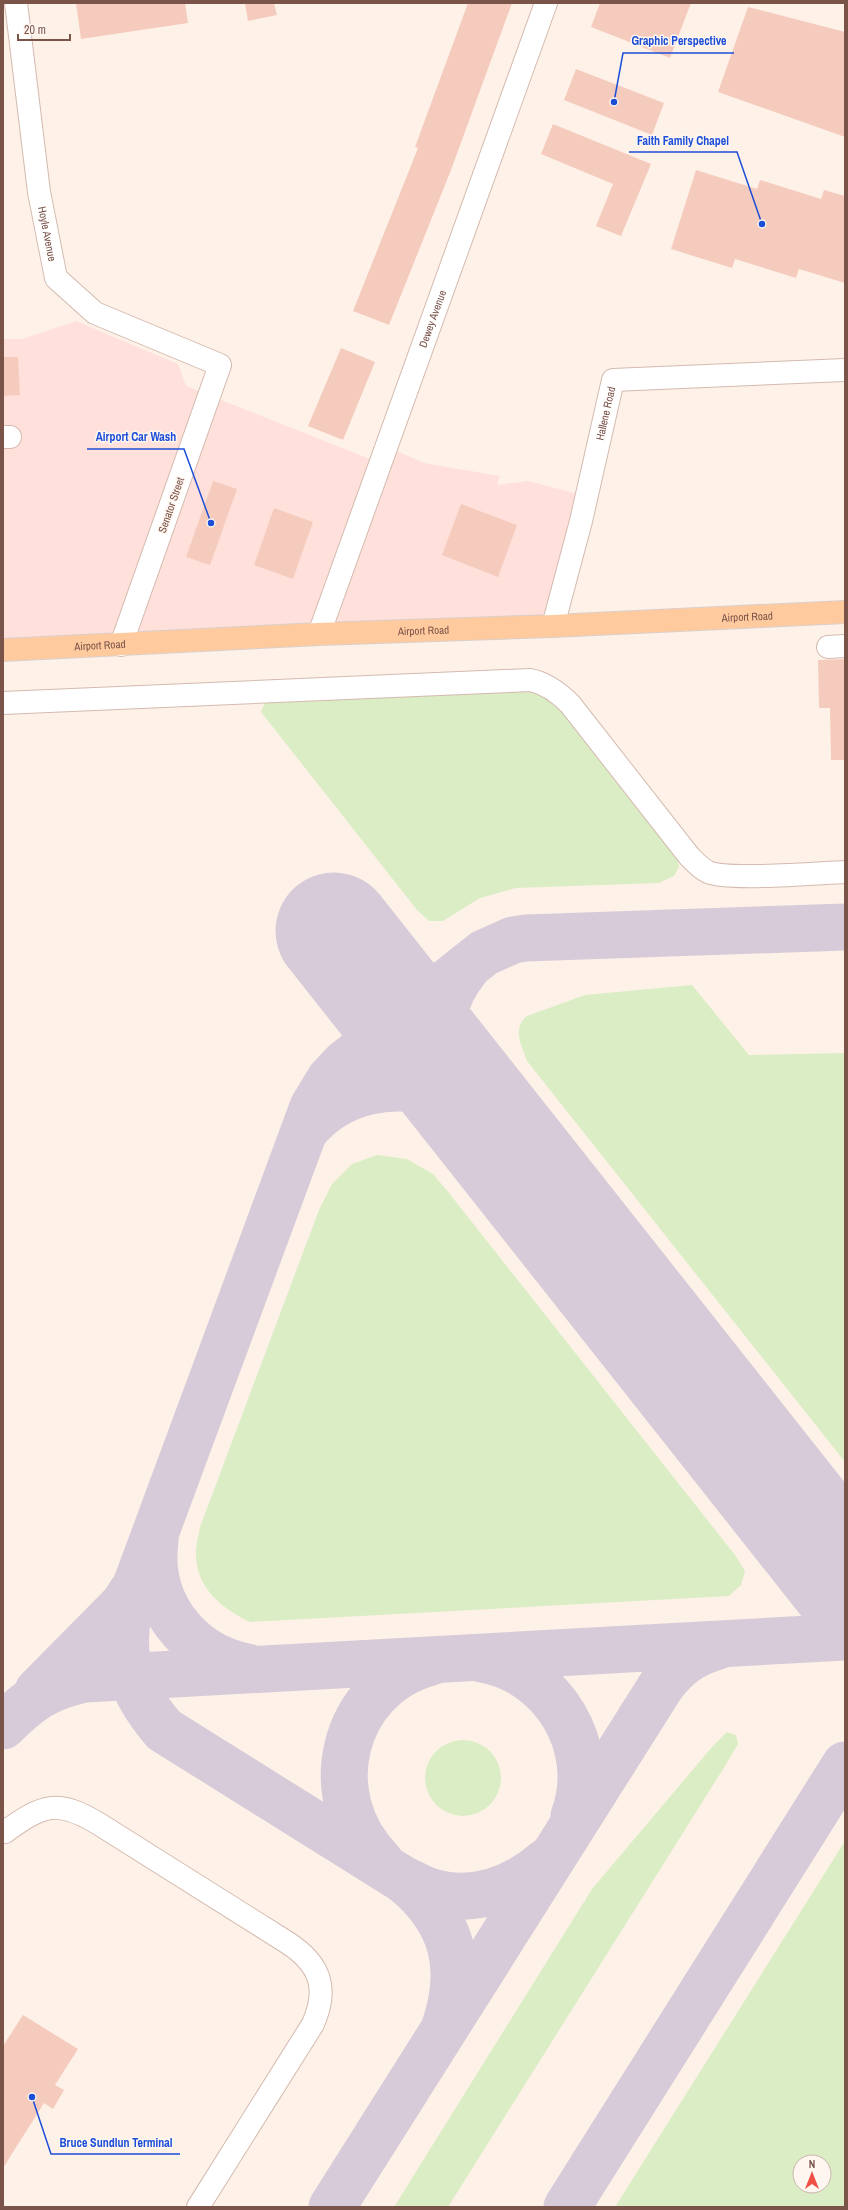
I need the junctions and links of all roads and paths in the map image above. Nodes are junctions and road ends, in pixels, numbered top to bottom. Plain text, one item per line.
1 (16, 3) edge
2 (546, 3) edge
3 (220, 365) joint
4 (845, 370) edge
5 (845, 612) edge
6 (553, 626) junction
7 (319, 634) junction
8 (121, 645) junction
9 (3, 650) edge
10 (3, 703) edge
11 (845, 872) edge
12 (4, 1832) edge
13 (198, 2207) edge

1 - 3 street, Hoyle Avenue
2 - 7 street, Dewey Avenue
3 - 8 street, Senator Street
4 - 6 street, Hallene Road
5 - 6 main road, Airport Road
6 - 7 main road, Airport Road
7 - 8 main road, Airport Road
8 - 9 main road, Airport Road
10 - 11 street
12 - 13 street

